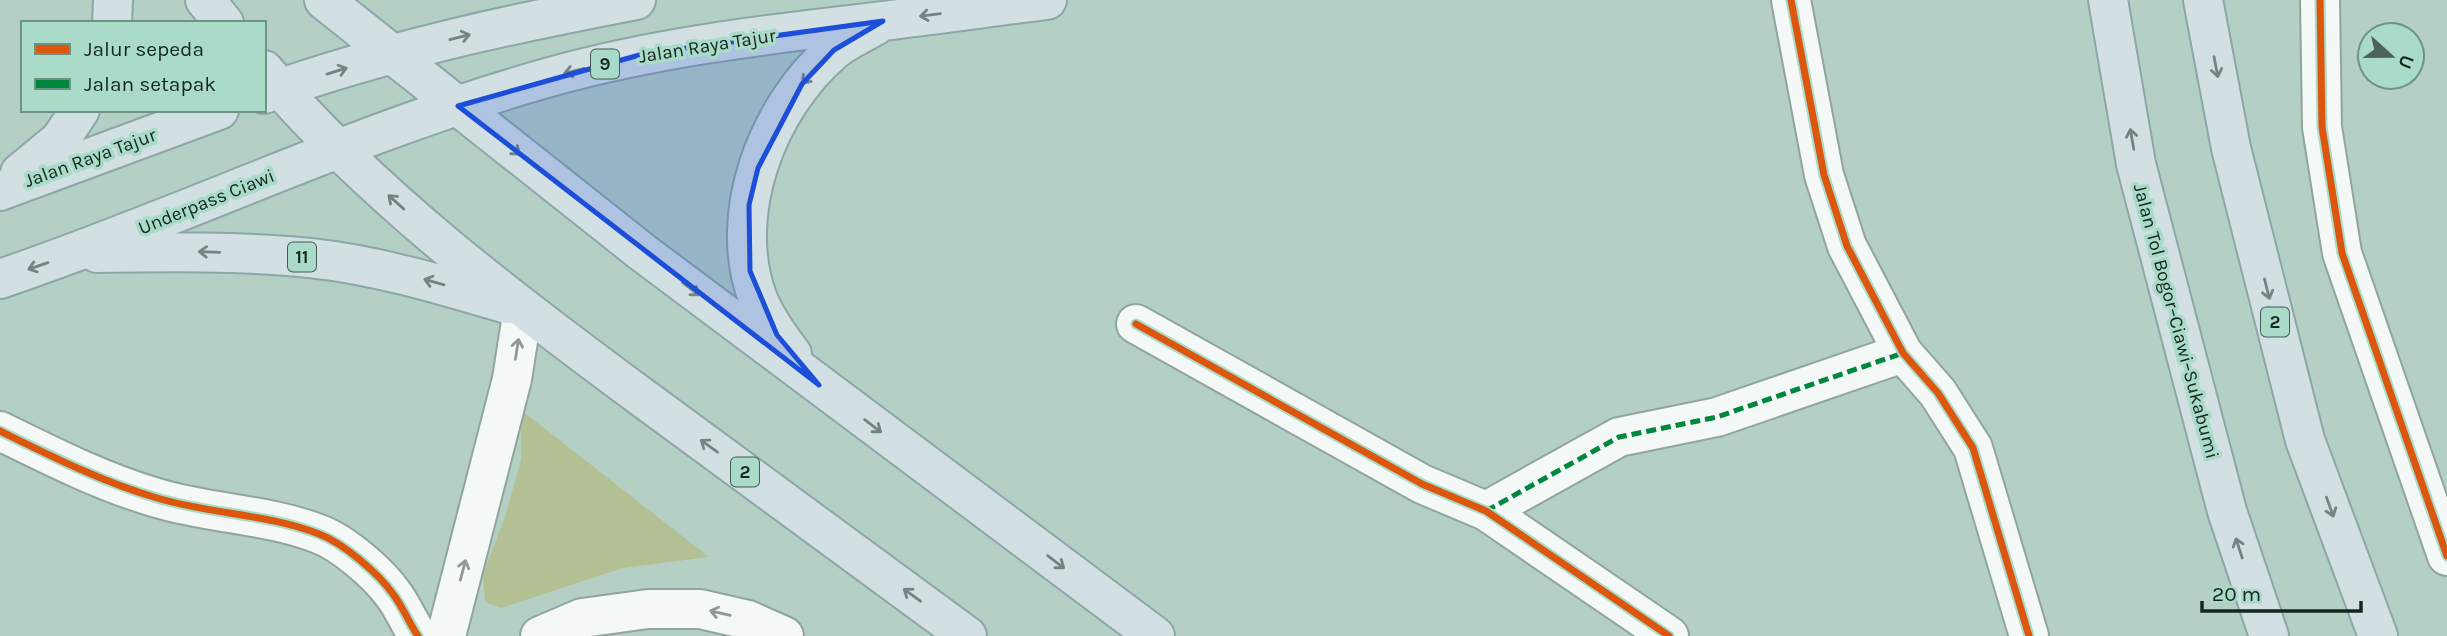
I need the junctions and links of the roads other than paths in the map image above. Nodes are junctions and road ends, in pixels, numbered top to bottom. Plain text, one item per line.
1 (113, 0) edge
2 (205, 0) edge
3 (324, 0) edge
4 (636, 0) edge
5 (1047, 0) edge
6 (1791, 0) edge
7 (2108, 0) edge
8 (2203, 0) edge
9 (2320, 0) edge
10 (112, 21) edge
11 (222, 21) edge
12 (883, 21) junction
13 (393, 53) junction
14 (270, 84) edge
15 (458, 106) junction
16 (79, 112) edge
17 (214, 112) edge
18 (337, 148) junction
19 (0, 191) edge
20 (75, 254) junction
21 (0, 279) edge
22 (523, 309) junction
23 (1136, 324) dead end
24 (1903, 353) junction
25 (819, 385) junction
26 (0, 431) edge
27 (1486, 511) junction
28 (2447, 556) edge
29 (418, 636) edge
30 (446, 636) edge
31 (540, 636) edge
32 (785, 636) edge
33 (967, 636) edge
34 (1155, 636) edge
35 (1669, 636) edge
36 (2029, 636) edge
37 (2269, 636) edge
38 (2378, 636) edge

1 - 10 highway
2 - 11 highway
3 - 13 highway
13 -> 4 highway
5 -> 12 highway, Jalan Raya Tajur / 9
6 - 24 street
37 -> 7 highway, Jalan Tol Bogor–Ciawi–Sukabumi
8 -> 38 highway, 2
9 - 28 street
12 -> 15 highway, Jalan Raya Tajur / 9
12 -> 25 highway
14 -> 13 highway
13 - 15 highway
14 - 18 highway, 2
15 - 18 highway, Jalan Raya Tajur / 9
15 -> 25 highway
16 - 19 highway
17 - 19 highway, Jalan Raya Tajur
18 - 20 highway, Underpass Ciawi / 9
22 -> 18 highway, 2
20 -> 21 highway, 9
22 -> 20 highway, 11
30 -> 22 street
33 -> 22 highway, 2
23 - 27 street
24 - 27 street
24 - 36 street
25 -> 34 highway
26 - 29 street
27 - 35 street
32 -> 31 street

